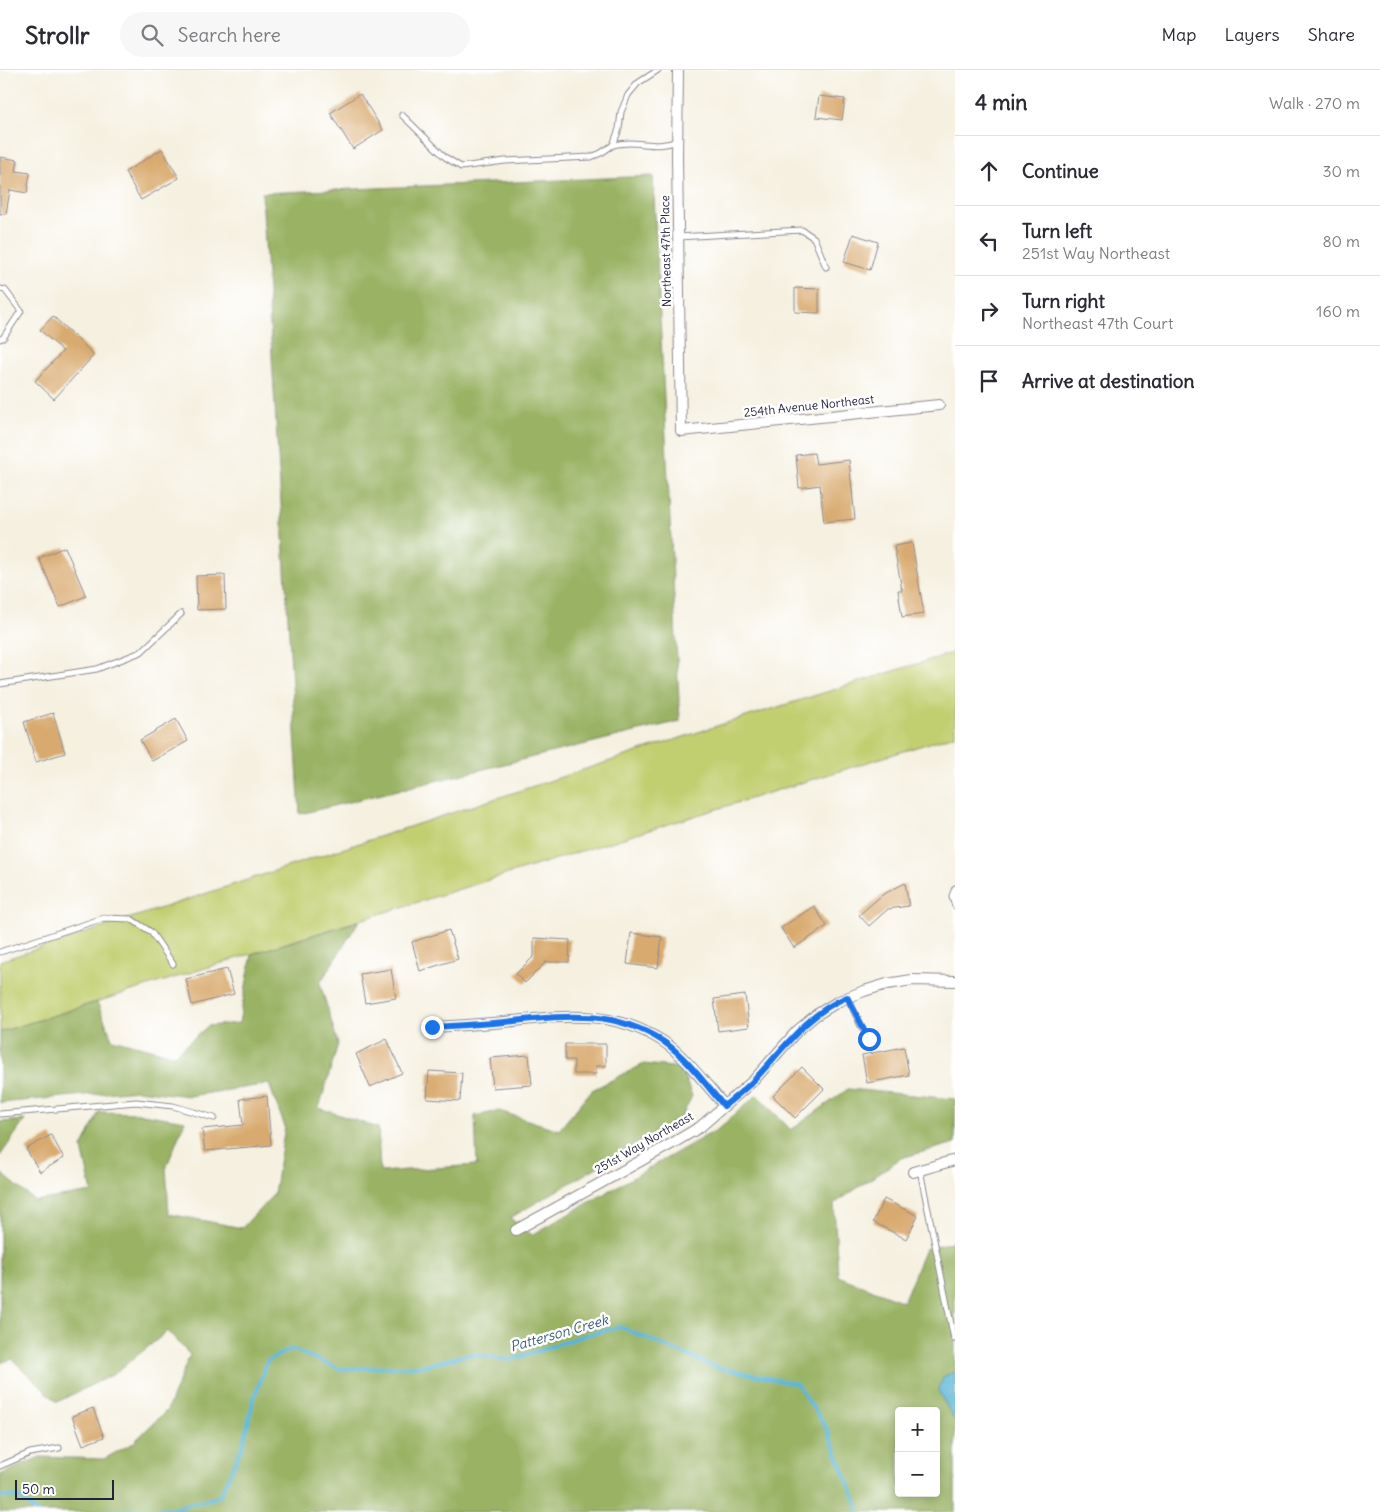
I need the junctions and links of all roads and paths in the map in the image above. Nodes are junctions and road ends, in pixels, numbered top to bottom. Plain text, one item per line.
1 (658, 70) edge
2 (678, 70) edge
3 (402, 115) dead end
4 (677, 141) junction
5 (613, 145) junction
6 (678, 237) junction
7 (826, 267) dead end
8 (0, 288) edge
9 (0, 338) edge
10 (939, 405) dead end
11 (682, 431) joint
12 (181, 614) dead end
13 (0, 684) edge
14 (955, 888) edge
15 (955, 906) edge
16 (0, 952) edge
17 (173, 964) dead end
18 (955, 981) edge
19 (847, 997) junction
20 (432, 1027) dead end
21 (873, 1046) dead end
22 (724, 1106) junction
23 (0, 1114) edge
24 (214, 1118) dead end
25 (955, 1160) edge
26 (916, 1171) joint
27 (516, 1230) dead end
28 (954, 1339) dead end
29 (59, 1448) dead end
30 (0, 1466) edge

1 - 5 lane
2 - 4 street, Northeast 47th Place
3 - 5 lane
4 - 5 lane
4 - 6 street, Northeast 47th Place
6 - 7 lane
6 - 11 street, Northeast 47th Place
8 - 9 lane
10 - 11 street, 254th Avenue Northeast
12 - 13 lane
14 - 15 lane
16 - 17 lane
18 - 19 street, 251st Way Northeast
19 - 21 lane
19 - 22 street, 251st Way Northeast
20 - 22 street
22 - 27 street, 251st Way Northeast
23 - 24 lane
25 - 26 street
26 - 28 lane
29 - 30 lane

